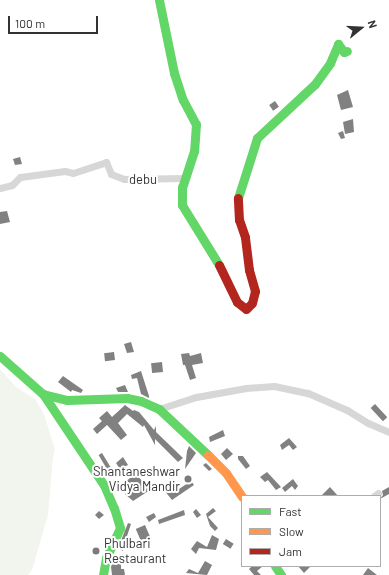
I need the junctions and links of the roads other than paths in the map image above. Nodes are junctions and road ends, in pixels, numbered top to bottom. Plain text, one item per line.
1 (159, 0) edge
2 (347, 51) dead end
3 (185, 178) junction
4 (0, 188) edge
5 (0, 356) edge
6 (43, 394) junction
7 (159, 409) junction
8 (389, 432) edge
9 (241, 496) edge
10 (276, 567) edge
11 (103, 575) edge
12 (282, 575) edge

1 - 3 street
2 - 3 street
3 - 4 street, debu
5 - 6 street
6 - 7 street
6 - 11 street
7 - 8 street
7 - 9 street
10 - 12 street

